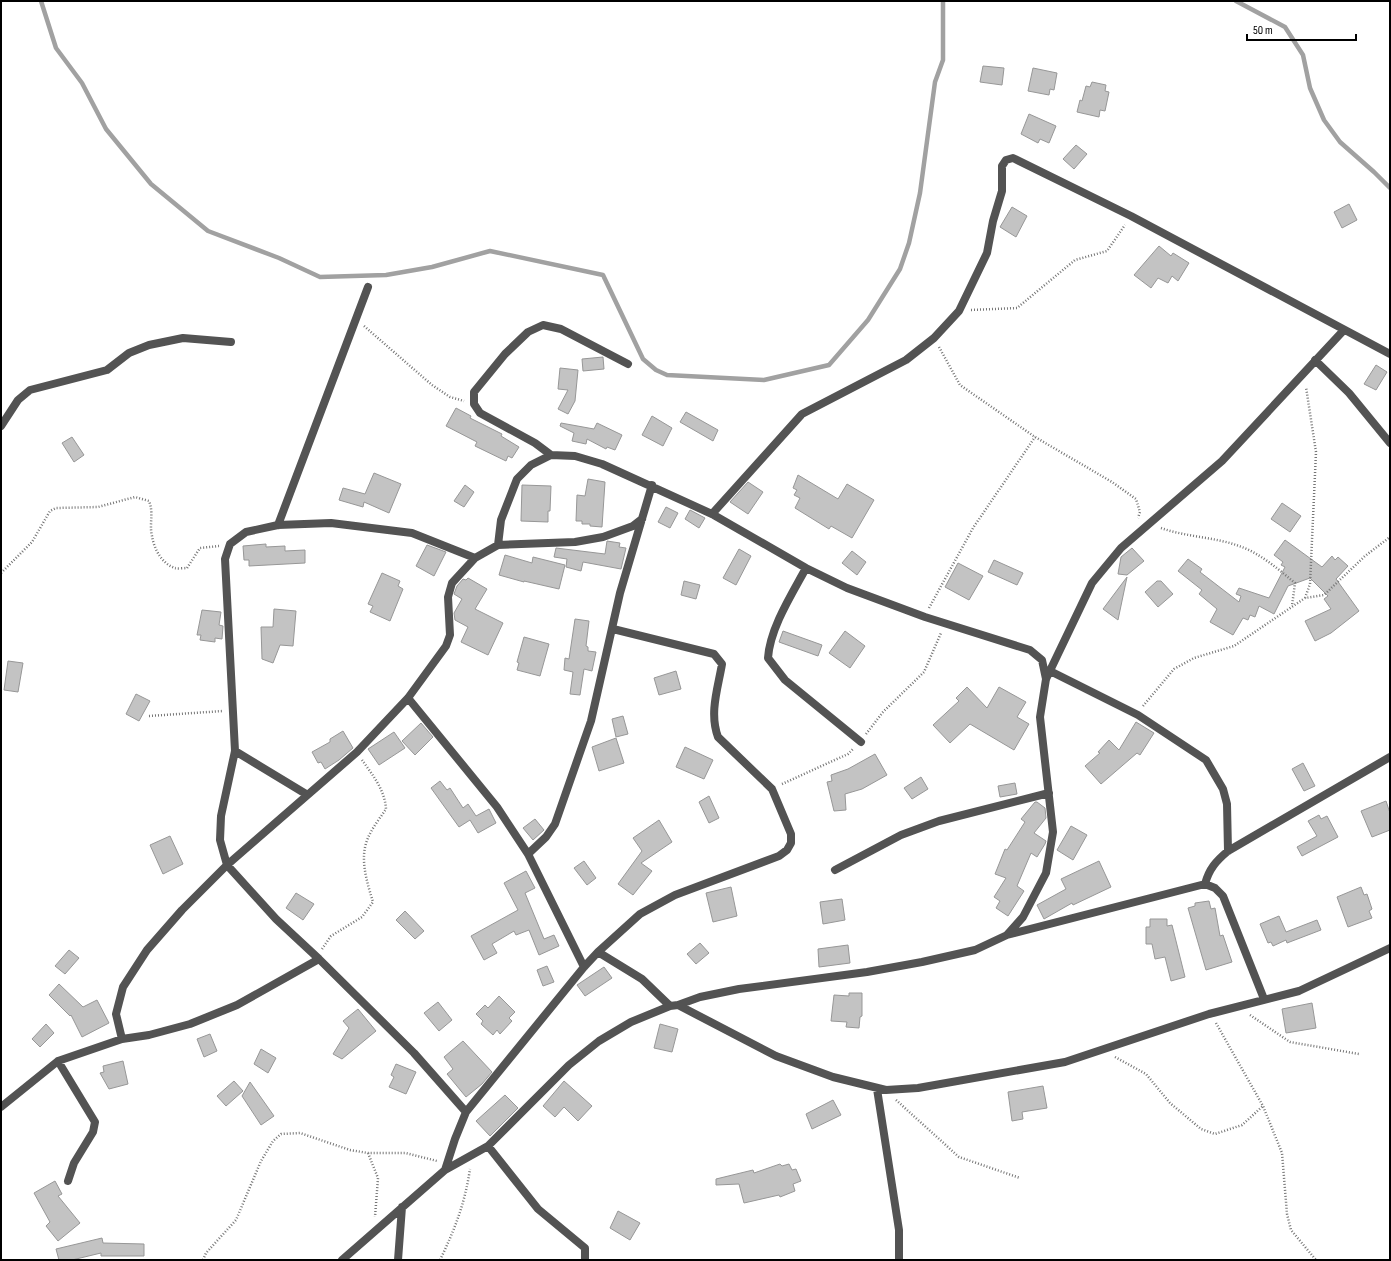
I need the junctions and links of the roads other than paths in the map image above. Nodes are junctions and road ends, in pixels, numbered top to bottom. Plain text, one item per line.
1 (368, 287) dead end
2 (1343, 331) junction
3 (231, 342) dead end
4 (1390, 354) edge
5 (1315, 360) junction
6 (628, 364) dead end
7 (1, 426) edge
8 (1390, 443) edge
9 (551, 455) junction
10 (652, 485) junction
11 (712, 514) junction
12 (642, 519) junction
13 (278, 525) junction
14 (498, 545) junction
15 (475, 558) junction
16 (806, 568) junction
17 (613, 630) junction
18 (1050, 671) junction
19 (1046, 679) junction
20 (408, 698) junction
21 (861, 742) road end
22 (235, 752) junction
23 (1390, 757) edge
24 (1049, 793) junction
25 (306, 794) junction
26 (1228, 851) junction
27 (528, 854) junction
28 (227, 865) junction
29 (835, 870) dead end
30 (1204, 884) junction
31 (1006, 935) junction
32 (1390, 948) edge
33 (598, 952) junction
34 (319, 959) junction
35 (584, 967) junction
36 (1264, 999) junction
37 (678, 1005) junction
38 (670, 1006) junction
39 (122, 1039) junction
40 (58, 1061) junction
41 (877, 1089) junction
42 (1, 1106) edge
43 (466, 1112) junction
44 (488, 1146) junction
45 (446, 1166) junction
46 (68, 1181) dead end
47 (402, 1207) junction
48 (342, 1260) edge
49 (398, 1260) edge
50 (585, 1260) edge
51 (899, 1260) edge

1 - 13 street
2 - 4 street
2 - 5 street
2 - 11 street
3 - 7 street
5 - 8 street
5 - 18 street
6 - 9 street
9 - 10 street
9 - 14 street
10 - 11 street
10 - 12 street
11 - 16 street
12 - 14 street
12 - 17 street
13 - 15 street
13 - 22 street
14 - 15 street
15 - 20 street
16 - 19 street
16 - 21 street
17 - 27 street
17 - 33 street
18 - 19 street
18 - 26 street
19 - 24 street
20 - 25 street
20 - 27 street
22 - 25 street
22 - 28 street
23 - 26 street
24 - 29 street
24 - 31 street
25 - 28 street
26 - 30 street
27 - 35 street
28 - 34 street
28 - 39 street
30 - 31 street
30 - 36 street
31 - 37 street
32 - 36 street
33 - 35 street
33 - 38 street
34 - 39 street
34 - 43 street
35 - 43 street
36 - 41 street
37 - 38 street
37 - 41 street
38 - 44 street
39 - 40 street
40 - 42 street
40 - 46 street
41 - 51 street
43 - 45 street
44 - 45 street
44 - 50 street
45 - 47 street
47 - 48 street
47 - 49 street

